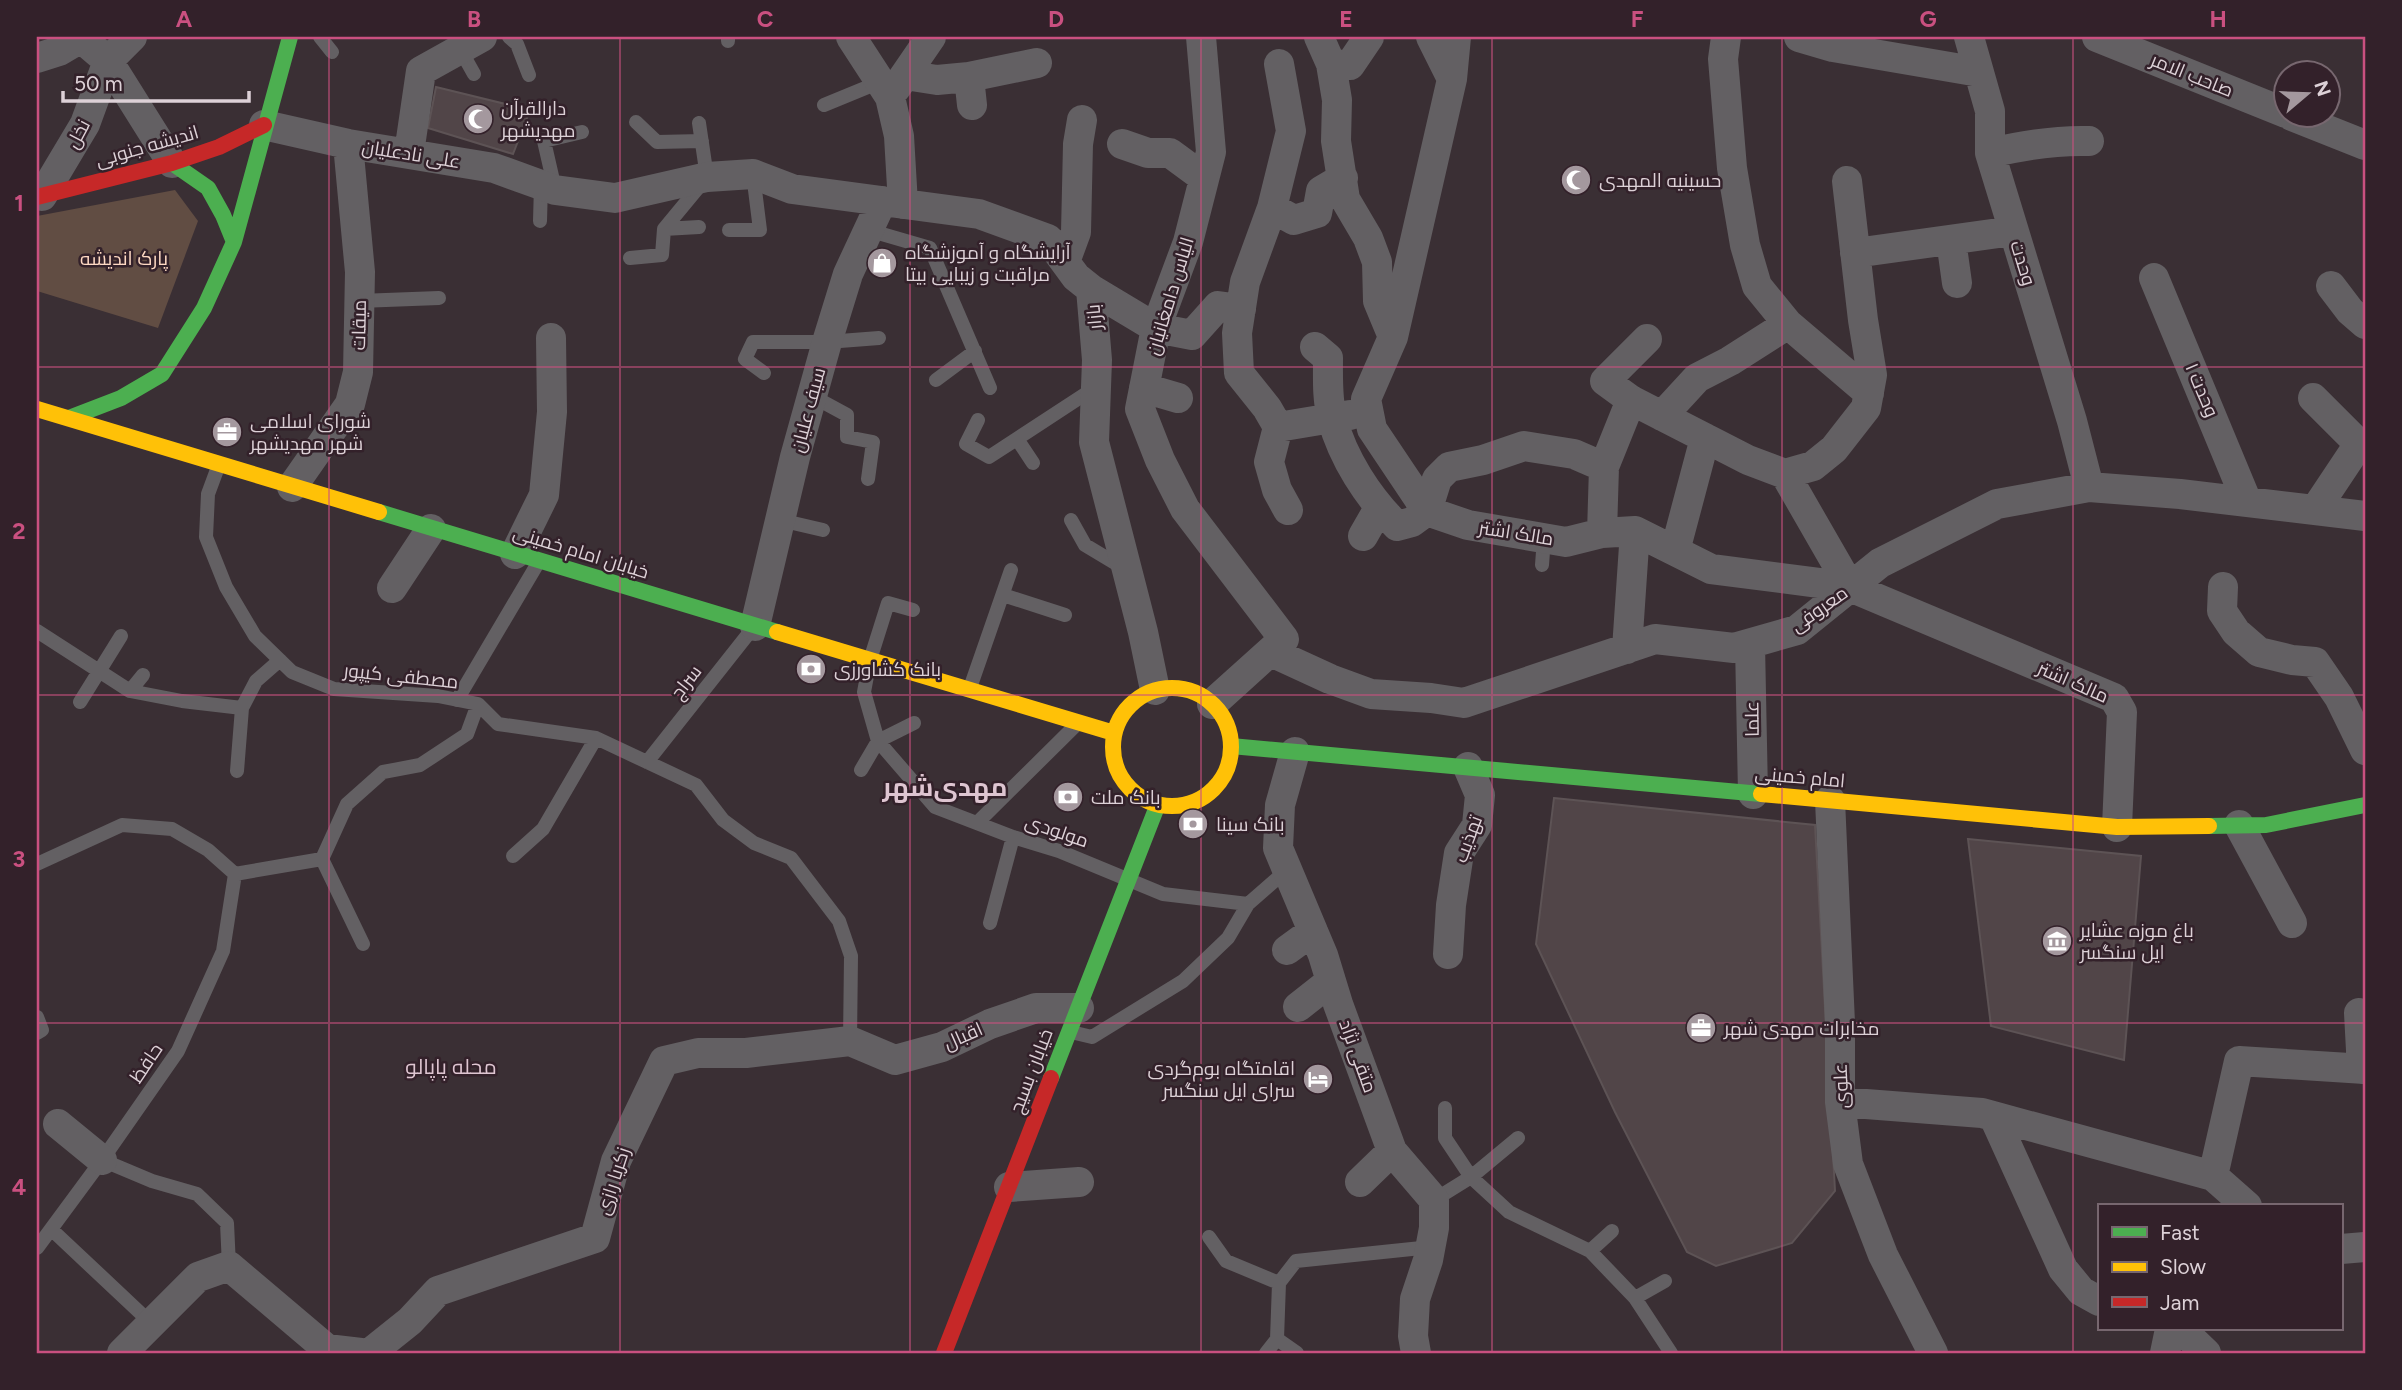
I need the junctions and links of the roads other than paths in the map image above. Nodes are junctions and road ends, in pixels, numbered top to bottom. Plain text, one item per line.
1 (132, 37) edge
2 (290, 37) edge
3 (320, 37) edge
4 (509, 37) edge
5 (851, 37) edge
6 (931, 37) edge
7 (1201, 37) edge
8 (1320, 37) edge
9 (1369, 37) edge
10 (1431, 37) edge
11 (1456, 37) edge
12 (1726, 37) edge
13 (1799, 37) edge
14 (1969, 37) edge
15 (2097, 37) edge
16 (332, 52) dead end
17 (472, 53) edge
18 (38, 54) edge
19 (107, 61) junction
20 (1037, 63) dead end
21 (1279, 64) dead end
22 (1331, 64) junction
23 (1979, 72) junction
24 (528, 75) dead end
25 (1452, 79) junction
26 (892, 85) junction
27 (824, 105) dead end
28 (2272, 107) edge
29 (1082, 120) dead end
30 (636, 122) dead end
31 (699, 123) dead end
32 (264, 125) junction
33 (2327, 130) edge
34 (582, 132) dead end
35 (702, 141) junction
36 (2089, 141) dead end
37 (348, 144) junction
38 (1122, 144) dead end
39 (2365, 145) edge
40 (409, 153) junction
41 (1990, 153) junction
42 (172, 163) junction
43 (753, 174) junction
44 (707, 177) junction
45 (1204, 178) junction
46 (1343, 178) junction
47 (1847, 181) dead end
48 (548, 188) junction
49 (39, 196) edge
50 (892, 202) junction
51 (1272, 208) junction
52 (1378, 209) dead end
53 (540, 221) dead end
54 (699, 227) dead end
55 (664, 229) junction
56 (729, 230) dead end
57 (868, 230) junction
58 (2013, 231) junction
59 (1368, 238) junction
60 (1951, 240) junction
61 (234, 242) junction
62 (1855, 253) junction
63 (629, 258) dead end
64 (1065, 262) junction
65 (2154, 278) dead end
66 (1957, 283) dead end
67 (2331, 286) dead end
68 (1091, 289) junction
69 (439, 298) dead end
70 (359, 301) junction
71 (1241, 309) junction
72 (1788, 324) junction
73 (2365, 324) edge
74 (1156, 328) junction
75 (1393, 337) junction
76 (551, 338) dead end
77 (879, 338) dead end
78 (1647, 339) dead end
79 (827, 342) junction
80 (1315, 347) dead end
81 (975, 351) junction
82 (764, 373) dead end
83 (936, 380) dead end
84 (1096, 387) junction
85 (990, 388) dead end
86 (1144, 388) junction
87 (1869, 393) junction
88 (811, 397) junction
89 (1178, 398) dead end
90 (2313, 398) dead end
91 (1631, 400) junction
92 (1369, 411) junction
93 (40, 415) edge
94 (1662, 416) junction
95 (69, 418) junction
96 (1332, 418) junction
97 (978, 420) dead end
98 (1278, 427) junction
99 (1704, 438) junction
100 (1017, 439) junction
101 (1033, 463) dead end
102 (219, 465) junction
103 (1604, 467) junction
104 (1785, 474) junction
105 (868, 479) dead end
106 (292, 487) junction
107 (2088, 487) junction
108 (2247, 502) junction
109 (1379, 508) junction
110 (1287, 510) dead end
111 (2315, 510) junction
112 (1427, 511) junction
113 (2365, 516) edge
114 (780, 520) junction
115 (1071, 520) dead end
116 (431, 529) junction
117 (822, 530) dead end
118 (1635, 531) junction
119 (1602, 533) junction
120 (1363, 536) dead end
121 (1675, 551) junction
122 (527, 558) junction
123 (1011, 570) dead end
124 (1127, 570) junction
125 (392, 587) dead end
126 (1850, 587) junction
127 (2223, 587) dead end
128 (1003, 595) junction
129 (913, 610) dead end
130 (1065, 615) dead end
131 (755, 626) junction
132 (37, 631) edge
133 (121, 636) dead end
134 (1750, 644) junction
135 (1277, 645) junction
136 (1627, 649) junction
137 (280, 660) junction
138 (870, 660) junction
139 (99, 670) junction
140 (143, 675) dead end
141 (969, 690) junction
142 (1155, 690) junction
143 (130, 691) junction
144 (457, 700) junction
145 (80, 702) dead end
146 (478, 704) junction
147 (1212, 704) junction
148 (242, 708) junction
149 (1079, 722) junction
150 (914, 723) dead end
151 (1114, 733) junction
152 (596, 738) junction
153 (878, 741) junction
154 (1231, 746) junction
155 (2365, 750) edge
156 (1295, 751) junction
157 (647, 762) junction
158 (1468, 767) junction
159 (861, 770) dead end
160 (237, 771) dead end
161 (1753, 794) junction
162 (1830, 800) junction
163 (1158, 804) junction
164 (2365, 805) edge
165 (977, 823) junction
166 (2239, 825) junction
167 (2117, 827) junction
168 (1013, 837) junction
169 (513, 856) dead end
170 (322, 859) junction
171 (37, 864) edge
172 (1287, 870) junction
173 (235, 874) junction
174 (1129, 878) junction
175 (1248, 904) junction
176 (990, 923) dead end
177 (2292, 923) dead end
178 (1313, 931) junction
179 (363, 944) dead end
180 (1287, 950) dead end
181 (1448, 954) dead end
182 (1331, 981) junction
183 (1298, 1007) dead end
184 (2359, 1013) dead end
185 (37, 1017) edge
186 (1074, 1020) junction
187 (37, 1033) edge
188 (850, 1041) junction
189 (2363, 1069) edge
190 (1840, 1102) junction
191 (1445, 1108) dead end
192 (1994, 1117) junction
193 (58, 1124) dead end
194 (1518, 1138) dead end
195 (1392, 1151) junction
196 (102, 1160) junction
197 (2213, 1176) junction
198 (1471, 1177) junction
199 (1079, 1182) dead end
200 (1360, 1182) dead end
201 (1009, 1187) junction
202 (1434, 1199) junction
203 (2245, 1204) edge
204 (51, 1229) junction
205 (1612, 1231) dead end
206 (1209, 1237) dead end
207 (1431, 1247) junction
208 (2365, 1247) edge
209 (37, 1248) edge
210 (2342, 1249) edge
211 (1590, 1251) junction
212 (229, 1266) junction
213 (1665, 1281) dead end
214 (1279, 1283) junction
215 (1635, 1298) junction
216 (2098, 1300) edge
217 (151, 1323) junction
218 (2170, 1330) edge
219 (2182, 1330) edge
220 (1277, 1339) junction
221 (122, 1353) edge
222 (361, 1353) edge
223 (370, 1353) edge
224 (944, 1353) edge
225 (1266, 1353) edge
226 (1297, 1353) edge
227 (1416, 1353) edge
228 (1671, 1353) edge
229 (1933, 1353) edge
230 (2165, 1353) edge
231 (2206, 1353) edge

1 - 19 street, نخل
2 - 32 street
3 - 16 lane
4 - 24 lane
5 - 26 street
6 - 26 street
7 - 45 street, الیاس دامغانیان
8 - 22 street
9 - 22 street
10 - 25 street
11 - 25 street
12 - 72 street
13 - 23 street
14 - 23 street, وحدت
15 - 28 street, صاحب الامر
17 - 40 street
18 - 19 street
19 - 42 street
19 - 49 street, نخل
20 - 26 street
21 - 51 street
22 - 46 street
23 - 41 street, وحدت
25 - 75 street
26 - 27 lane
26 - 50 street
29 - 64 street
30 - 35 lane
31 - 35 lane
32 - 37 street, علی نادعلیان
32 - 42 street, اندیشه جنوبی
32 - 61 street
33 - 39 street
34 - 48 lane
35 - 44 lane
36 - 41 street
37 - 40 street, علی نادعلیان
37 - 70 street, میقات
38 - 45 street
40 - 48 street, علی نادعلیان
41 - 58 street, وحدت
42 - 49 street, اندیشه جنوبی
42 - 61 street
43 - 44 street, علی نادعلیان
43 - 50 street, بازار
43 - 56 lane
44 - 48 street, علی نادعلیان
44 - 55 lane
45 - 74 street, الیاس دامغانیان
46 - 51 street
46 - 59 street
47 - 62 street
48 - 53 lane
50 - 57 street, سیف علیان
50 - 64 street, بازار
51 - 71 street
52 - 59 street
54 - 55 lane
55 - 63 lane
57 - 79 street, سیف علیان
57 - 81 lane
58 - 60 street
58 - 107 street, وحدت
59 - 75 street
60 - 62 street
60 - 66 street
61 - 95 street
62 - 87 street
64 - 68 street, بازار
65 - 108 street, وحدت ۱
67 - 73 street
68 - 74 street
68 - 84 street, بازار
69 - 70 lane
70 - 106 street, میقات
71 - 74 street
71 - 98 street
72 - 87 street
72 - 94 street
74 - 86 street, الیاس دامغانیان
75 - 92 street
76 - 122 street
77 - 79 lane
78 - 91 street
79 - 82 lane
79 - 88 street, سیف علیان
80 - 96 street
81 - 83 lane
81 - 85 lane
84 - 100 lane
84 - 124 street, بازار
86 - 89 street
86 - 135 street, الیاس دامغانیان
87 - 104 street
88 - 105 lane
88 - 114 street, سیف علیان
90 - 111 street
91 - 94 street
91 - 103 street
92 - 96 street
92 - 112 street
93 - 95 street, خیابان امام خمینی
94 - 99 street
95 - 102 street, خیابان امام خمینی
96 - 98 street
96 - 109 street
97 - 100 lane
98 - 110 street
99 - 104 street
99 - 121 street
100 - 101 lane
102 - 106 street, خیابان امام خمینی
102 - 137 lane, مصطفی کیپور
103 - 112 street
103 - 119 street
104 - 126 street
106 - 116 street, خیابان امام خمینی
107 - 108 street, معروفی
107 - 126 street, معروفی
108 - 111 street, معروفی
109 - 112 street
109 - 120 street
111 - 113 street, معروفی
112 - 119 street, مالک اشتر
114 - 117 lane
114 - 131 street, سیف علیان
115 - 124 lane
116 - 122 street, خیابان امام خمینی
116 - 125 street
118 - 119 street, مالک اشتر
118 - 121 street, مالک اشتر
118 - 136 street
121 - 126 street, مالک اشتر
122 - 131 street, خیابان امام خمینی
122 - 144 lane
123 - 128 lane
124 - 142 street, بازار
126 - 134 street, معروفی
126 - 167 street, مالک اشتر
127 - 155 street
128 - 130 lane
128 - 141 lane
129 - 138 lane, مولودی
131 - 138 street, خیابان امام خمینی
131 - 157 lane, سراج
132 - 139 lane
133 - 139 lane
134 - 136 street, معروفی
134 - 161 street, علما
135 - 136 street, معروفی
135 - 147 street
137 - 144 lane, مصطفی کیپور
137 - 148 lane
138 - 141 street, خیابان امام خمینی
138 - 153 lane, مولودی
139 - 143 lane
139 - 145 lane
140 - 143 lane
141 - 149 street, خیابان امام خمینی
142 - 147 street
142 - 151 street
143 - 148 lane
144 - 146 lane, مصطفی کیپور
146 - 152 lane, مصطفی کیپور
146 - 170 lane
147 - 154 street
148 - 160 lane
149 - 151 street, خیابان امام خمینی
149 - 165 lane
150 - 153 lane
151 - 163 street
152 - 157 lane, مصطفی کیپور
152 - 169 lane
153 - 159 lane
153 - 165 lane, مولودی
154 - 156 street, امام خمینی
154 - 163 street
156 - 158 street, امام خمینی
156 - 172 street, متقی نژاد
157 - 188 lane, مصطفی کیپور
158 - 161 street, امام خمینی
158 - 181 street, تهذیب
161 - 162 street, امام خمینی
162 - 167 street, امام خمینی
162 - 190 street, علوی
163 - 174 street, خیابان بسیج
164 - 166 street, امام خمینی
165 - 168 lane, مولودی
166 - 167 street, امام خمینی
166 - 177 street
168 - 174 lane, مولودی
168 - 176 lane
170 - 173 lane
170 - 179 lane
171 - 173 lane
172 - 175 lane
172 - 178 street, متقی نژاد
173 - 196 lane, حافظ
174 - 175 lane, مولودی
174 - 186 street, خیابان بسیج
175 - 186 lane
178 - 180 street
178 - 182 street, متقی نژاد
182 - 183 street
182 - 195 street, متقی نژاد
184 - 189 street
185 - 187 lane
186 - 188 street, اقبال
186 - 201 street, خیابان بسیج
188 - 223 street, زکریا رازی
189 - 197 street
190 - 192 street
190 - 229 street, علوی
191 - 198 lane
192 - 197 street
192 - 216 street
193 - 196 street
194 - 198 lane
195 - 200 street
195 - 202 street, متقی نژاد
196 - 204 lane, حافظ
196 - 212 lane
197 - 203 street
198 - 202 lane
198 - 211 lane
199 - 201 street
201 - 224 street, خیابان بسیج
202 - 207 street
204 - 209 lane, حافظ
204 - 217 lane
205 - 211 lane
206 - 214 lane
207 - 214 lane
207 - 227 street
208 - 210 street
211 - 215 lane
212 - 217 street
212 - 222 street
213 - 215 lane
214 - 220 lane
215 - 228 lane
217 - 221 street
218 - 230 street
219 - 231 street
220 - 225 lane
220 - 226 lane

